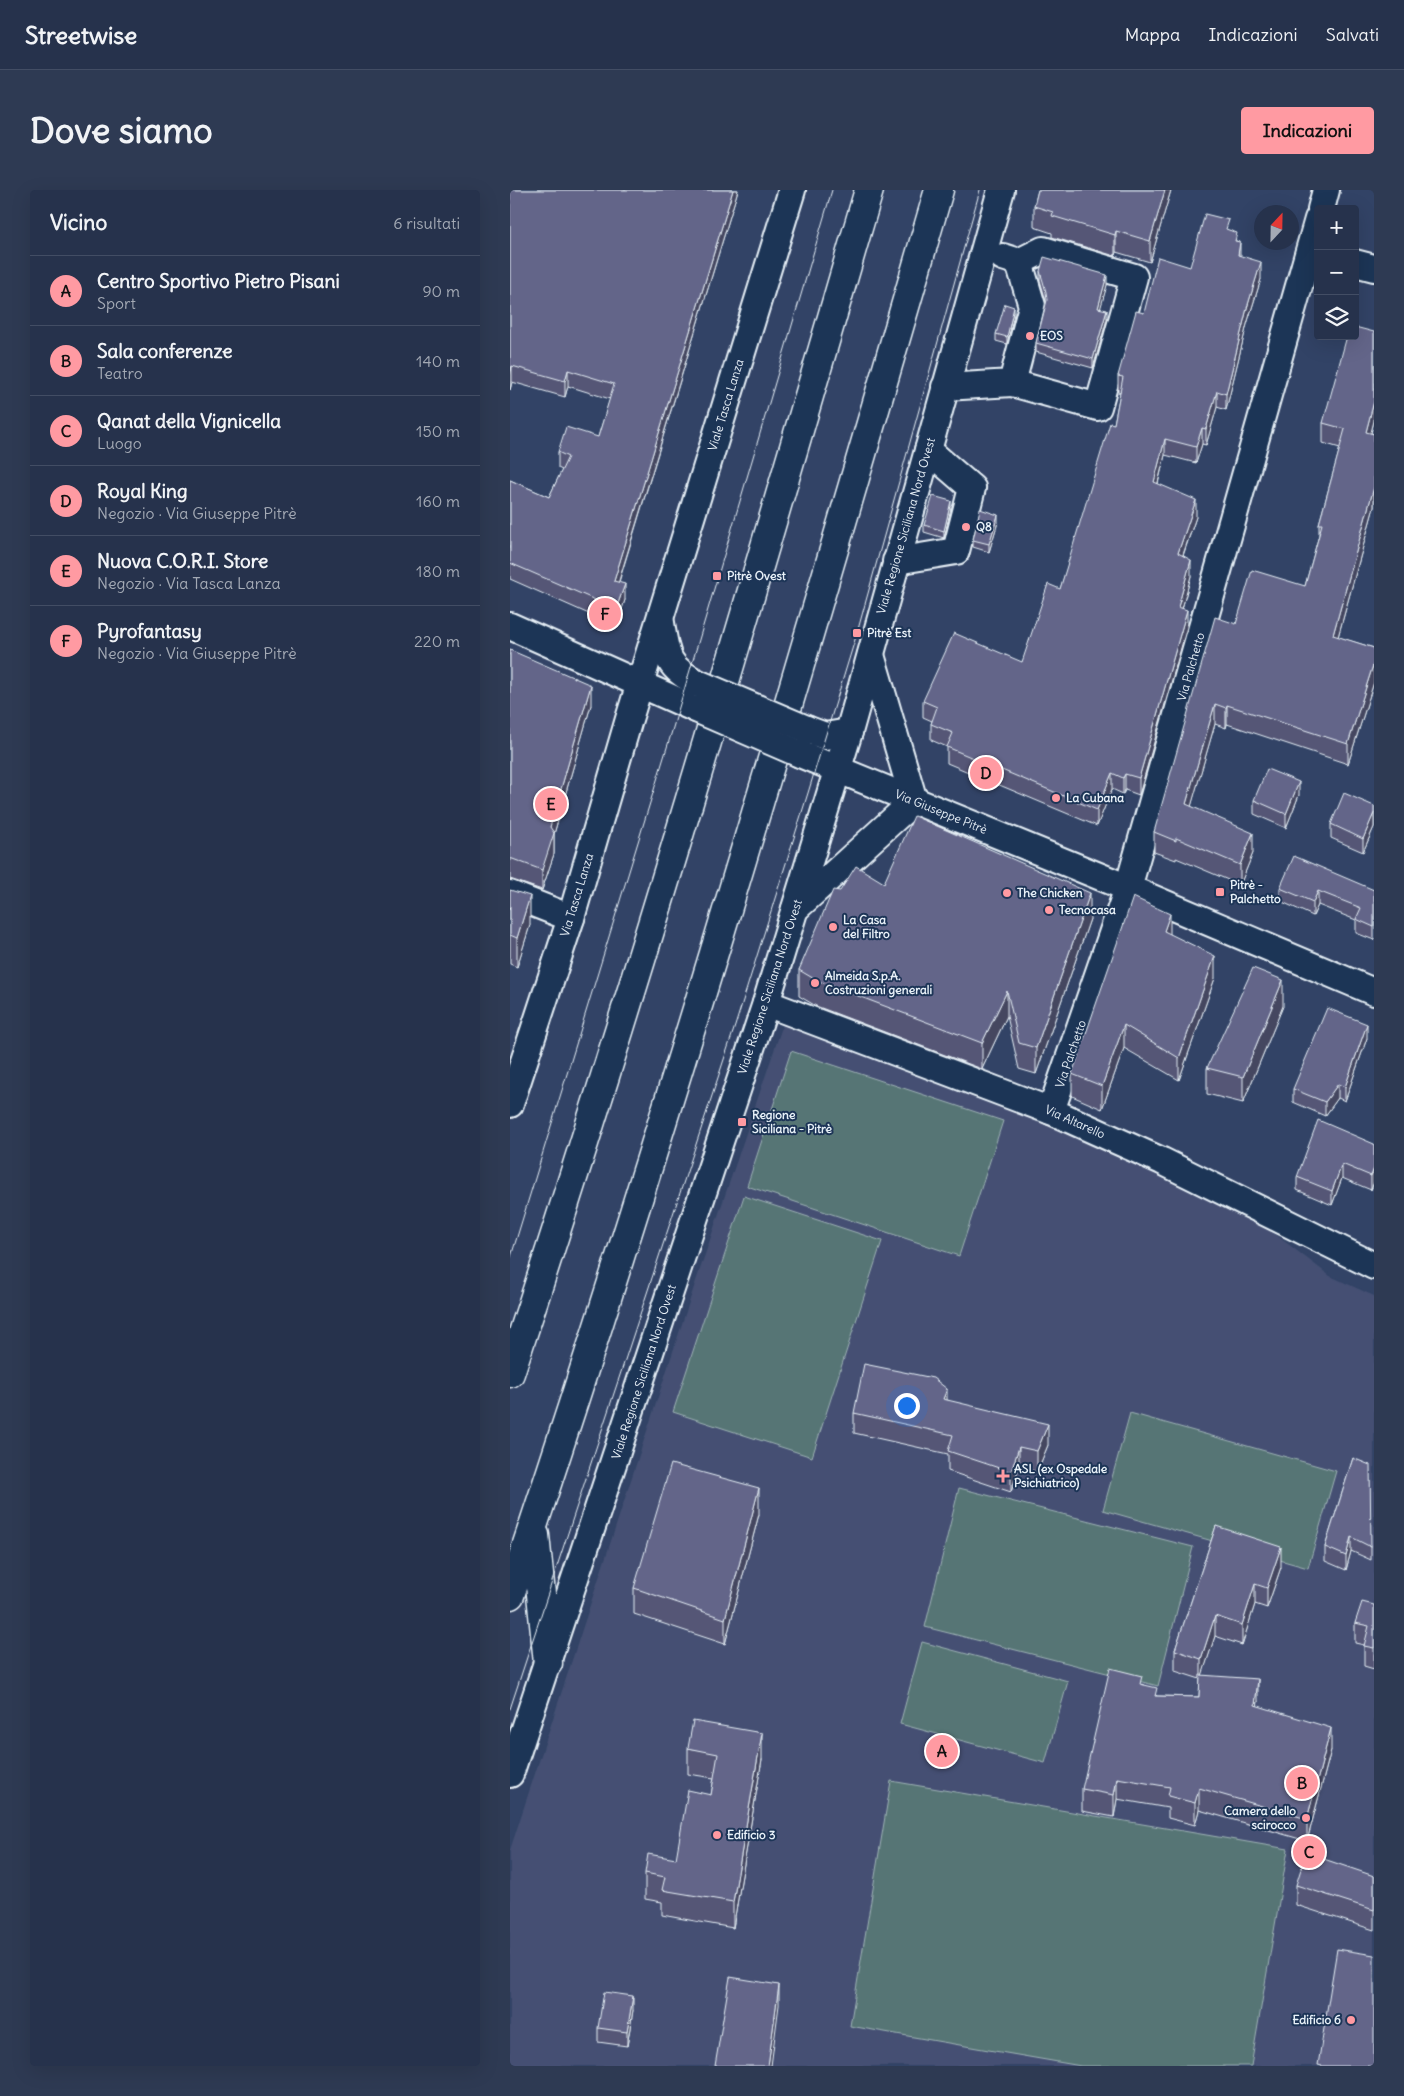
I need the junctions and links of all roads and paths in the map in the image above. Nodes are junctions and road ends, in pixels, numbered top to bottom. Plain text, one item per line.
1 (792, 190) edge
2 (868, 190) edge
3 (939, 190) edge
4 (1001, 190) edge
5 (1326, 190) edge
6 (1322, 205) edge
7 (1313, 251) edge
8 (983, 252) junction
9 (1019, 262) junction
10 (1359, 264) edge
11 (1374, 268) edge
12 (1012, 383) junction
13 (945, 387) junction
14 (928, 450) junction
15 (896, 561) junction
16 (660, 620) junction
17 (510, 626) edge
18 (870, 655) junction
19 (641, 684) junction
20 (849, 732) junction
21 (838, 770) junction
22 (914, 801) junction
23 (1128, 888) junction
24 (510, 894) edge
25 (795, 909) junction
26 (571, 918) junction
27 (1374, 992) edge
28 (766, 1003) junction
29 (510, 1104) edge
30 (1051, 1111) junction
31 (1374, 1266) edge
32 (510, 1372) edge
33 (534, 1524) junction
34 (510, 1595) edge
35 (548, 1663) junction
36 (510, 1774) edge

1 - 16 street, Viale Tasca Lanza
2 - 32 main road
3 - 33 main road
4 - 8 street, Viale Regione Siciliana Nord Ovest
5 - 6 street
7 - 23 street, Via Palchetto
8 - 9 street
8 - 13 street, Viale Regione Siciliana Nord Ovest
9 - 12 street
9 - 12 street
10 - 11 street
12 - 13 street
13 - 14 street, Viale Regione Siciliana Nord Ovest
14 - 15 street, Viale Regione Siciliana Nord Ovest
14 - 15 street
15 - 18 street, Viale Regione Siciliana Nord Ovest
16 - 19 street
16 - 20 street, bridge
17 - 19 street, Via Giuseppe Pitrè
18 - 20 street, Viale Regione Siciliana Nord Ovest
18 - 22 street
19 - 21 street, Via Giuseppe Pitrè, bridge
19 - 26 street, Via Tasca Lanza
20 - 21 street, Viale Regione Siciliana Nord Ovest
21 - 22 street, Via Giuseppe Pitrè
21 - 25 street, Viale Regione Siciliana Nord Ovest
22 - 23 street, Via Giuseppe Pitrè
22 - 25 street
23 - 27 street, Via Giuseppe Pitrè
23 - 30 street, Via Palchetto
24 - 26 street
25 - 28 street, Viale Regione Siciliana Nord Ovest
26 - 29 street, Via Tasca Lanza
28 - 30 street, Via Altarello
28 - 35 street, Viale Regione Siciliana Nord Ovest
30 - 31 street, Via Altarello
33 - 34 main road
33 - 35 main road
35 - 36 street, Viale Regione Siciliana Nord Ovest

